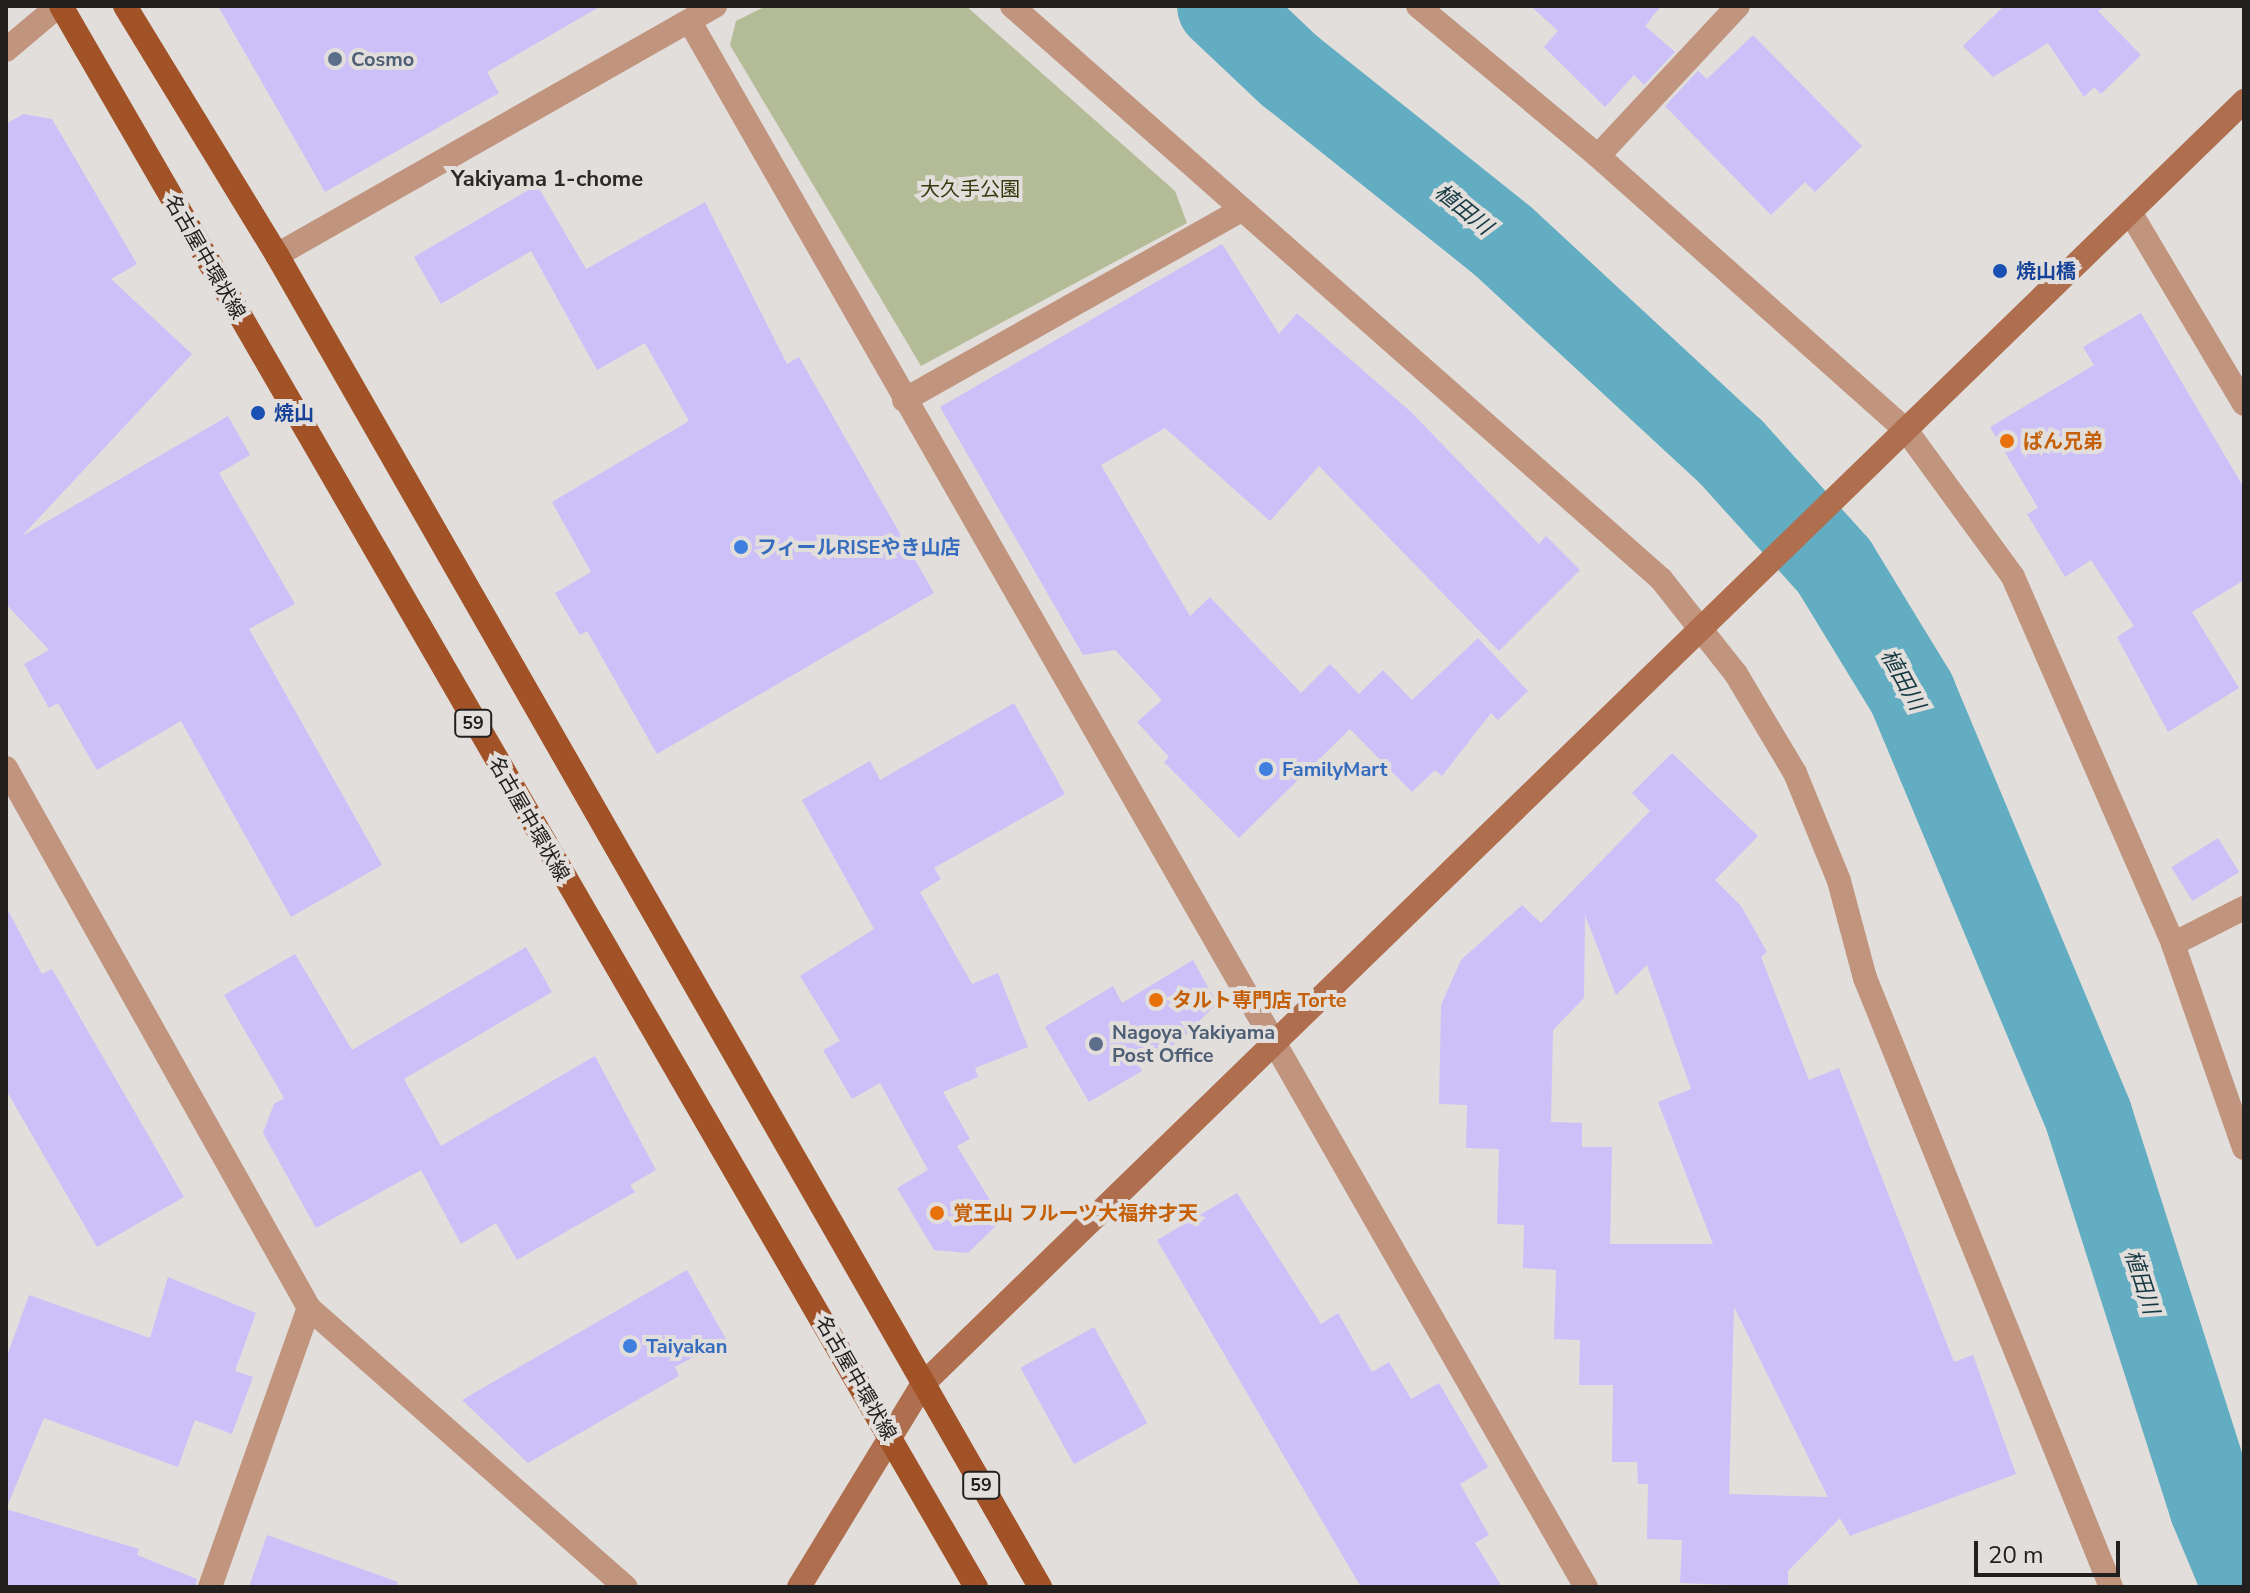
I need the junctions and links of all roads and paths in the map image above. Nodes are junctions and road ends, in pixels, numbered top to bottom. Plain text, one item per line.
1 (59, 6) edge
2 (125, 6) edge
3 (715, 6) edge
4 (1012, 6) edge
5 (1418, 6) edge
6 (1738, 6) edge
7 (690, 22) junction
8 (6, 50) edge
9 (2244, 101) edge
10 (1598, 156) junction
11 (1240, 211) junction
12 (2130, 212) junction
13 (277, 255) junction
14 (904, 400) junction
15 (2244, 404) edge
16 (1906, 430) junction
17 (1704, 627) junction
18 (6, 768) edge
19 (2244, 908) edge
20 (2173, 944) junction
21 (1272, 1048) junction
22 (2244, 1148) edge
23 (309, 1308) junction
24 (923, 1384) junction
25 (891, 1436) junction
26 (210, 1587) edge
27 (625, 1587) edge
28 (799, 1587) edge
29 (976, 1587) edge
30 (1040, 1587) edge
31 (1586, 1587) edge
32 (2111, 1587) edge

1 - 8 street
1 - 25 main road, 名古屋中環状線 / 59
2 - 13 main road, 59
3 - 7 street
4 - 11 street
5 - 10 street
6 - 10 street
7 - 13 street
7 - 14 street
9 - 12 street
10 - 16 street
11 - 14 street
11 - 17 street
12 - 15 street
12 - 16 street
13 - 24 main road, 59
14 - 21 street
16 - 17 street
16 - 20 street
17 - 21 street
17 - 32 street
18 - 23 street
19 - 20 street
20 - 22 street
21 - 24 street
21 - 31 street
23 - 26 street
23 - 27 street
24 - 25 street
24 - 30 main road, 59
25 - 28 street
25 - 29 main road, 名古屋中環状線 / 59

